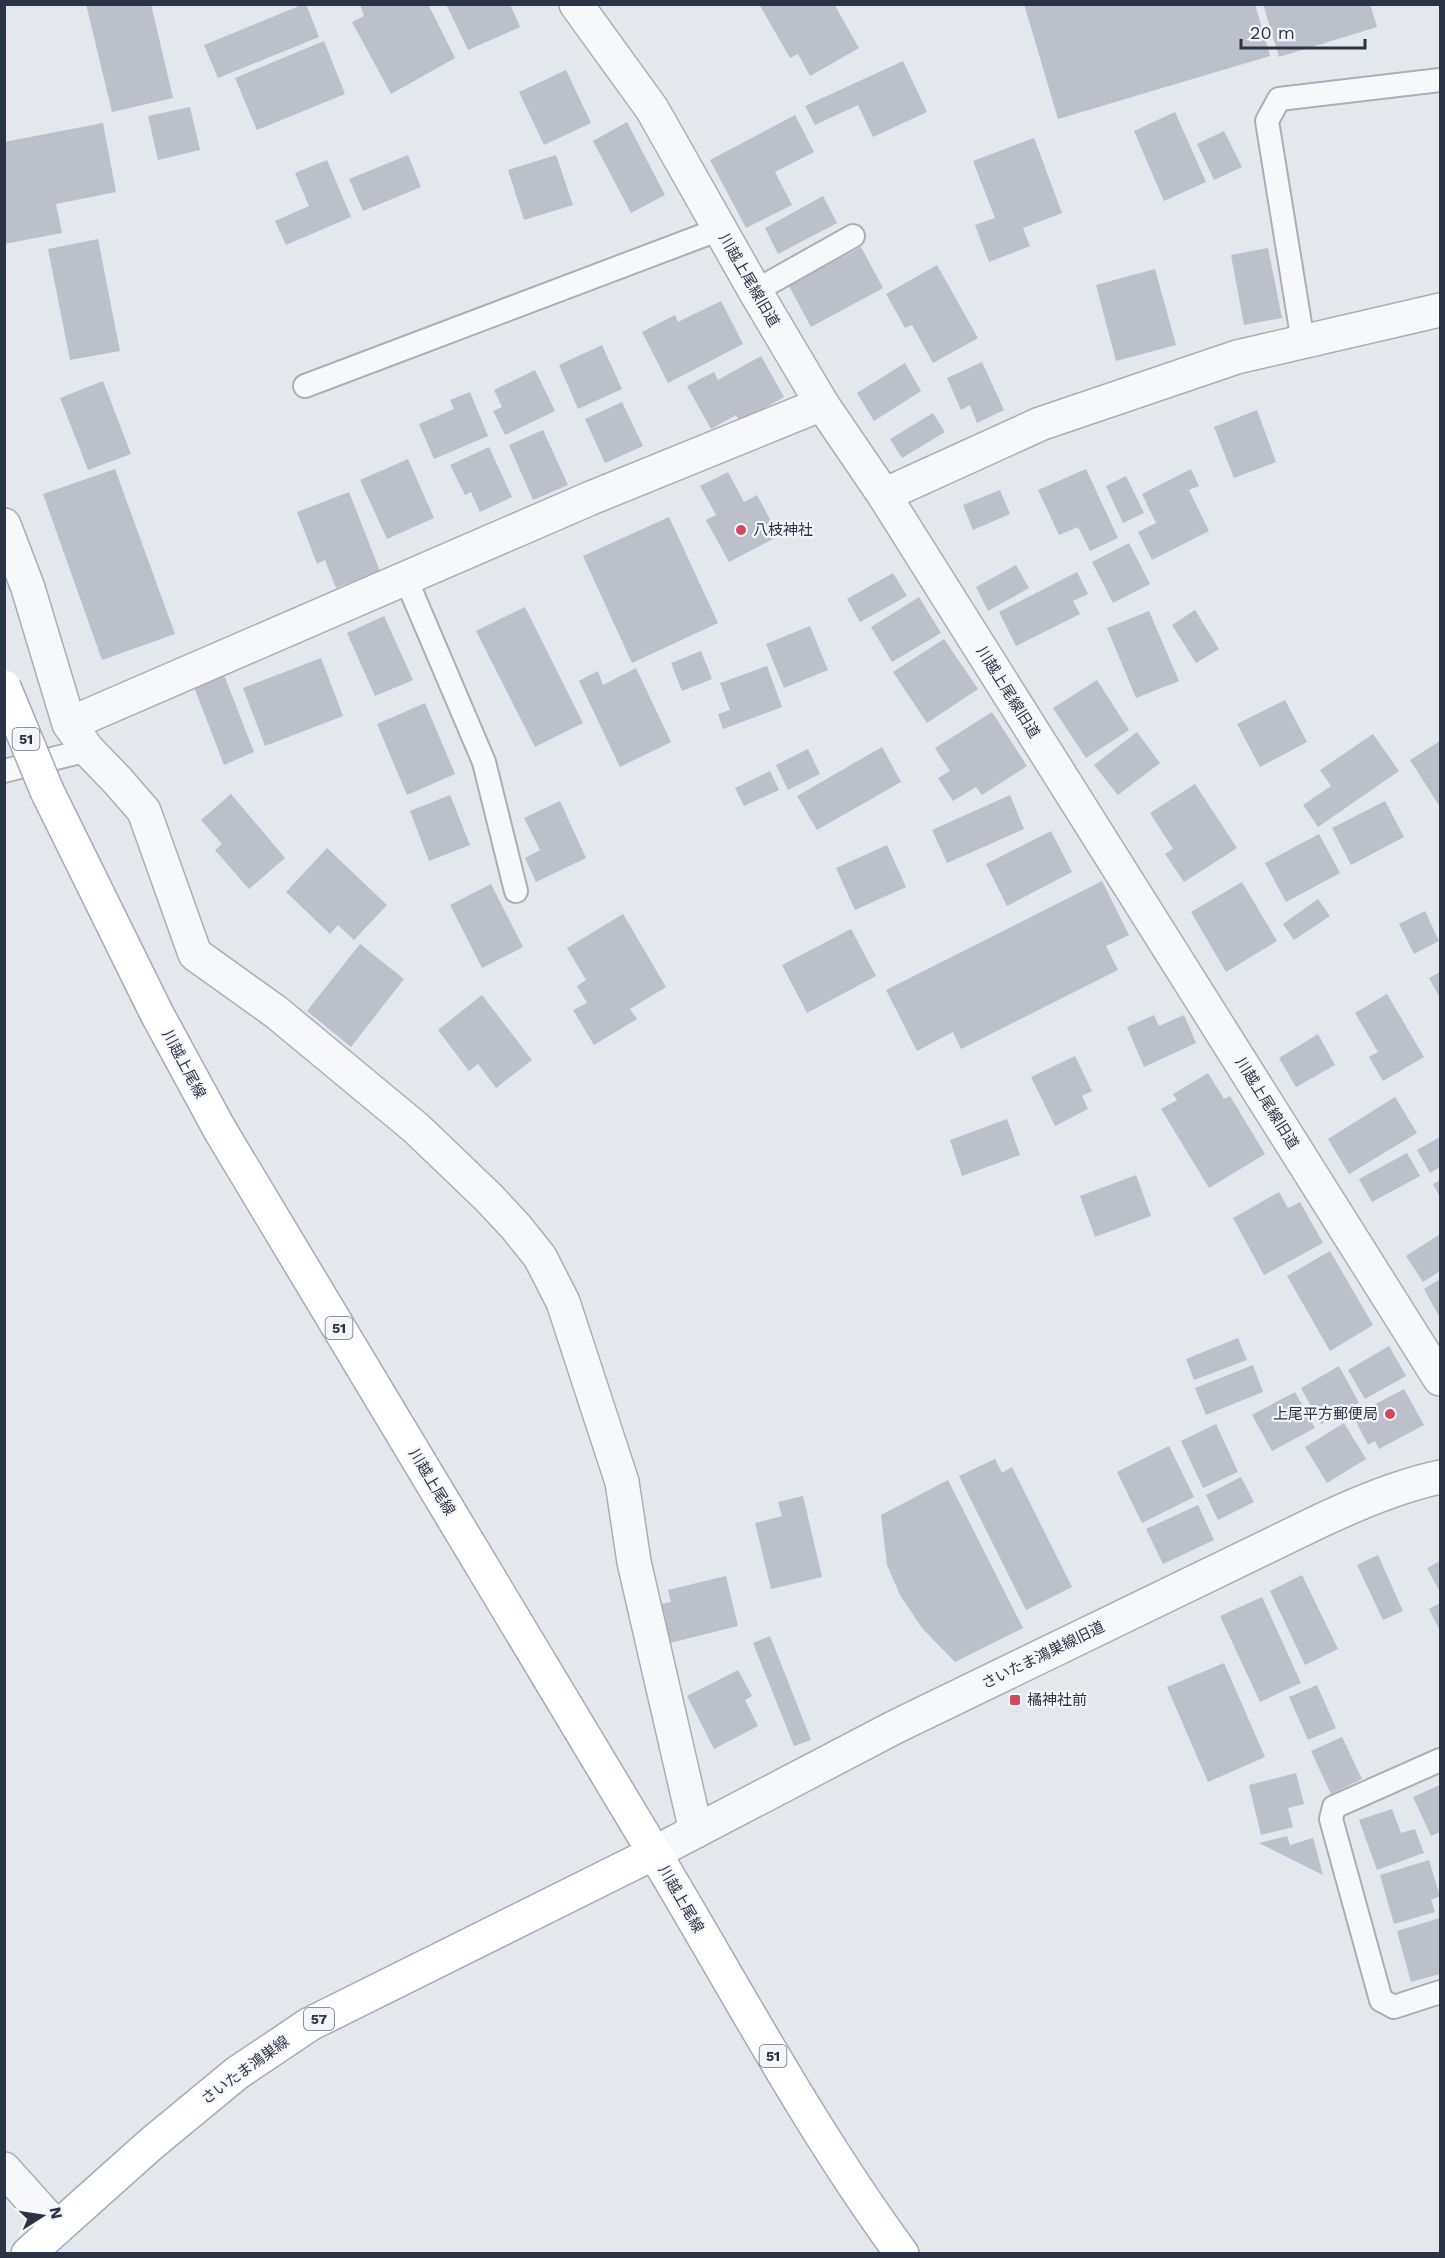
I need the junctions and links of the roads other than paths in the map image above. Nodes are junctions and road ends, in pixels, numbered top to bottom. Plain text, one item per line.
1 (576, 4) edge
2 (1440, 80) edge
3 (720, 229) junction
4 (853, 236) dead end
5 (755, 291) junction
6 (1440, 310) edge
7 (1303, 342) junction
8 (305, 386) dead end
9 (822, 404) junction
10 (884, 495) junction
11 (4, 525) edge
12 (406, 579) junction
13 (4, 687) edge
14 (69, 724) junction
15 (88, 750) junction
16 (4, 771) edge
17 (516, 891) dead end
18 (1440, 1379) edge
19 (1440, 1477) edge
20 (1440, 1760) edge
21 (696, 1831) junction
22 (654, 1853) junction
23 (1440, 1992) edge
24 (4, 2169) edge
25 (57, 2228) junction
26 (28, 2253) edge
27 (902, 2253) edge

1 - 3 street, 川越上尾線旧道
2 - 7 lane
3 - 5 street, 川越上尾線旧道
3 - 8 lane
4 - 5 lane
5 - 9 street, 川越上尾線旧道
6 - 7 street
7 - 10 street
9 - 10 street, 川越上尾線旧道
9 - 12 street
10 - 18 street, 川越上尾線旧道
11 - 14 street
12 - 14 street
12 - 17 lane
13 - 22 main road, 川越上尾線 / 51, bridge
14 - 15 street
15 - 16 lane
15 - 21 street
19 - 21 street, さいたま鴻巣線旧道
20 - 23 lane
21 - 22 street, さいたま鴻巣線旧道
22 - 25 main road, さいたま鴻巣線 / 57
22 - 27 main road, 川越上尾線 / 51
24 - 25 street
25 - 26 main road, さいたま鴻巣線 / 57

